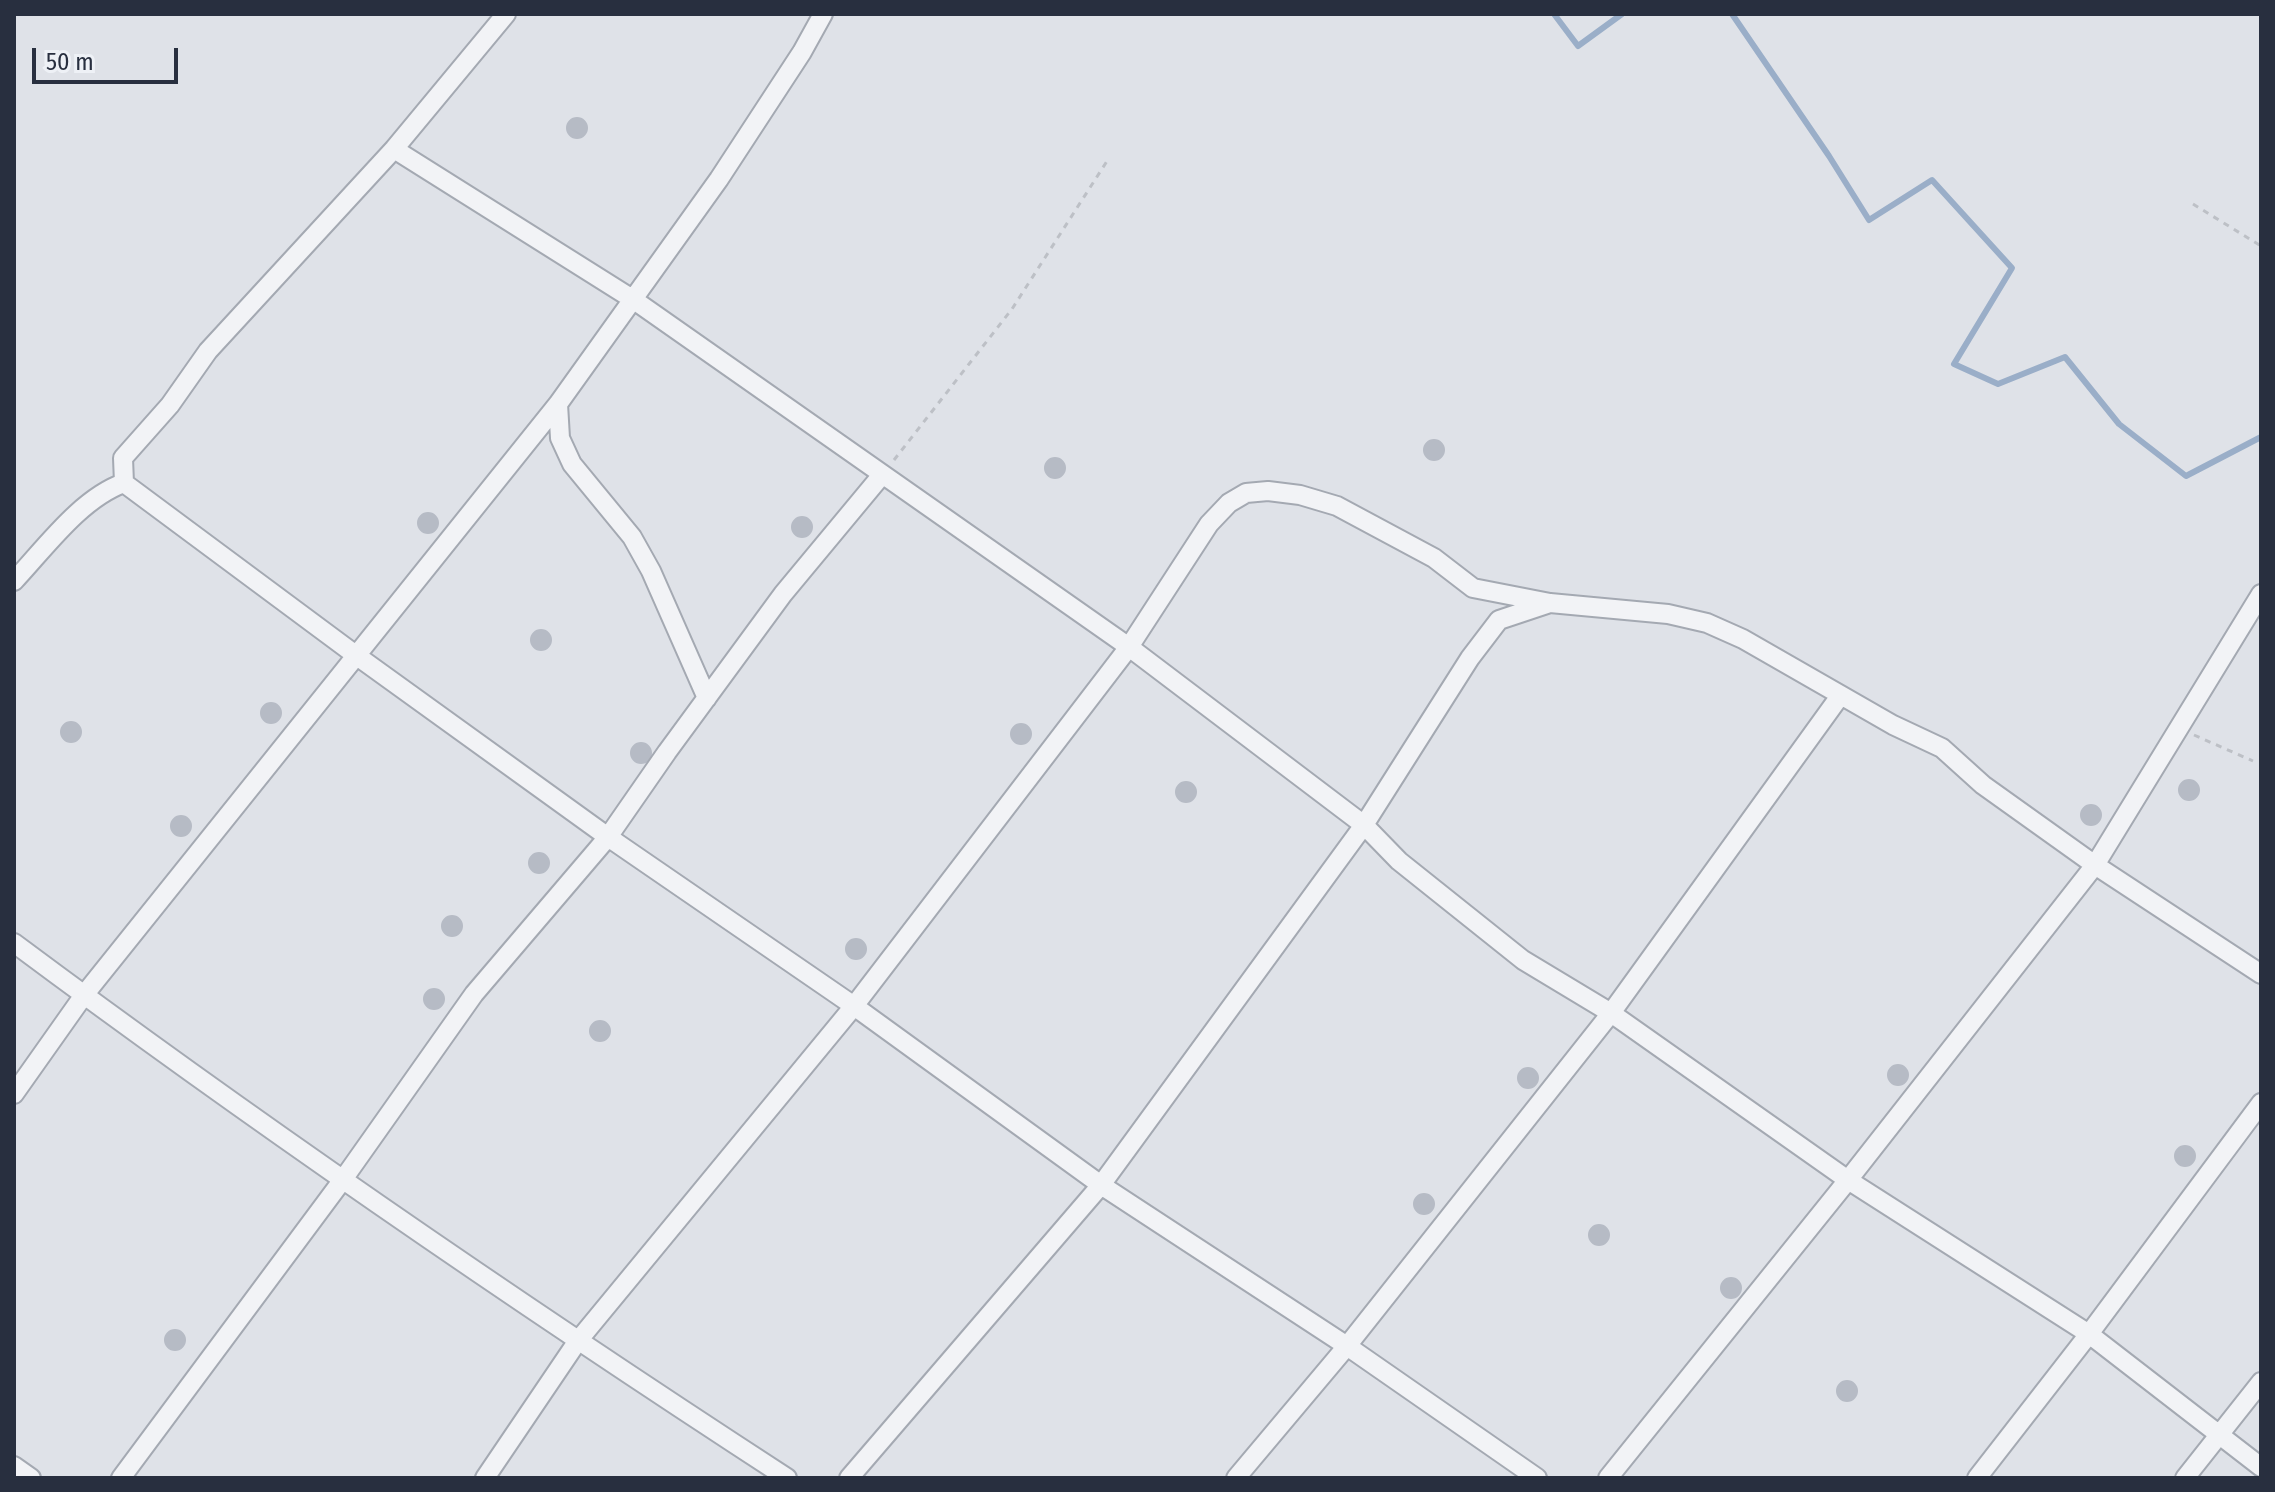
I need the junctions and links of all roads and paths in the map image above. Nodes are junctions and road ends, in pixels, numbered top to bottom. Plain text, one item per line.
1 (506, 14) edge
2 (823, 14) edge
3 (394, 149) junction
4 (1109, 158) dead end
5 (2193, 204) dead end
6 (2261, 246) edge
7 (634, 300) junction
8 (558, 404) junction
9 (881, 476) junction
10 (124, 483) junction
11 (14, 581) edge
12 (2261, 594) edge
13 (1550, 603) junction
14 (1129, 647) junction
15 (357, 656) junction
16 (1840, 696) junction
17 (707, 698) junction
18 (2179, 728) junction
19 (2253, 761) dead end
20 (1364, 825) junction
21 (608, 837) junction
22 (2095, 865) junction
23 (14, 943) edge
24 (2261, 974) edge
25 (84, 995) junction
26 (854, 1006) junction
27 (1611, 1013) junction
28 (14, 1094) edge
29 (2261, 1103) edge
30 (344, 1178) junction
31 (1848, 1180) junction
32 (1101, 1185) junction
33 (2089, 1334) junction
34 (577, 1342) junction
35 (1347, 1346) junction
36 (2261, 1382) edge
37 (2219, 1434) junction
38 (14, 1466) edge
39 (2261, 1467) edge
40 (31, 1478) edge
41 (121, 1478) edge
42 (485, 1478) edge
43 (787, 1478) edge
44 (849, 1478) edge
45 (1236, 1478) edge
46 (1537, 1478) edge
47 (1608, 1478) edge
48 (1977, 1478) edge
49 (2185, 1478) edge

1 - 3 street
2 - 7 street
3 - 7 street
3 - 10 street
4 - 9 path
5 - 6 path
7 - 8 street
7 - 9 street
8 - 15 street
8 - 17 street
9 - 14 street
9 - 17 street
10 - 11 street
10 - 15 street
12 - 18 street
13 - 14 street
13 - 16 street
13 - 20 street
14 - 20 street
14 - 26 street
15 - 21 street
15 - 25 street
16 - 22 street
16 - 27 street
17 - 21 street
18 - 19 path
18 - 22 street
20 - 27 street
20 - 32 street
21 - 26 street
21 - 30 street
22 - 24 street
22 - 31 street
23 - 25 street
25 - 28 street
25 - 30 street
26 - 32 street
26 - 34 street
27 - 31 street
27 - 35 street
29 - 33 street
30 - 34 street
30 - 41 street
31 - 33 street
31 - 47 street
32 - 35 street
32 - 44 street
33 - 37 street
33 - 48 street
34 - 42 street
34 - 43 street
35 - 45 street
35 - 46 street
36 - 37 street
37 - 39 street
37 - 49 street
38 - 40 street

